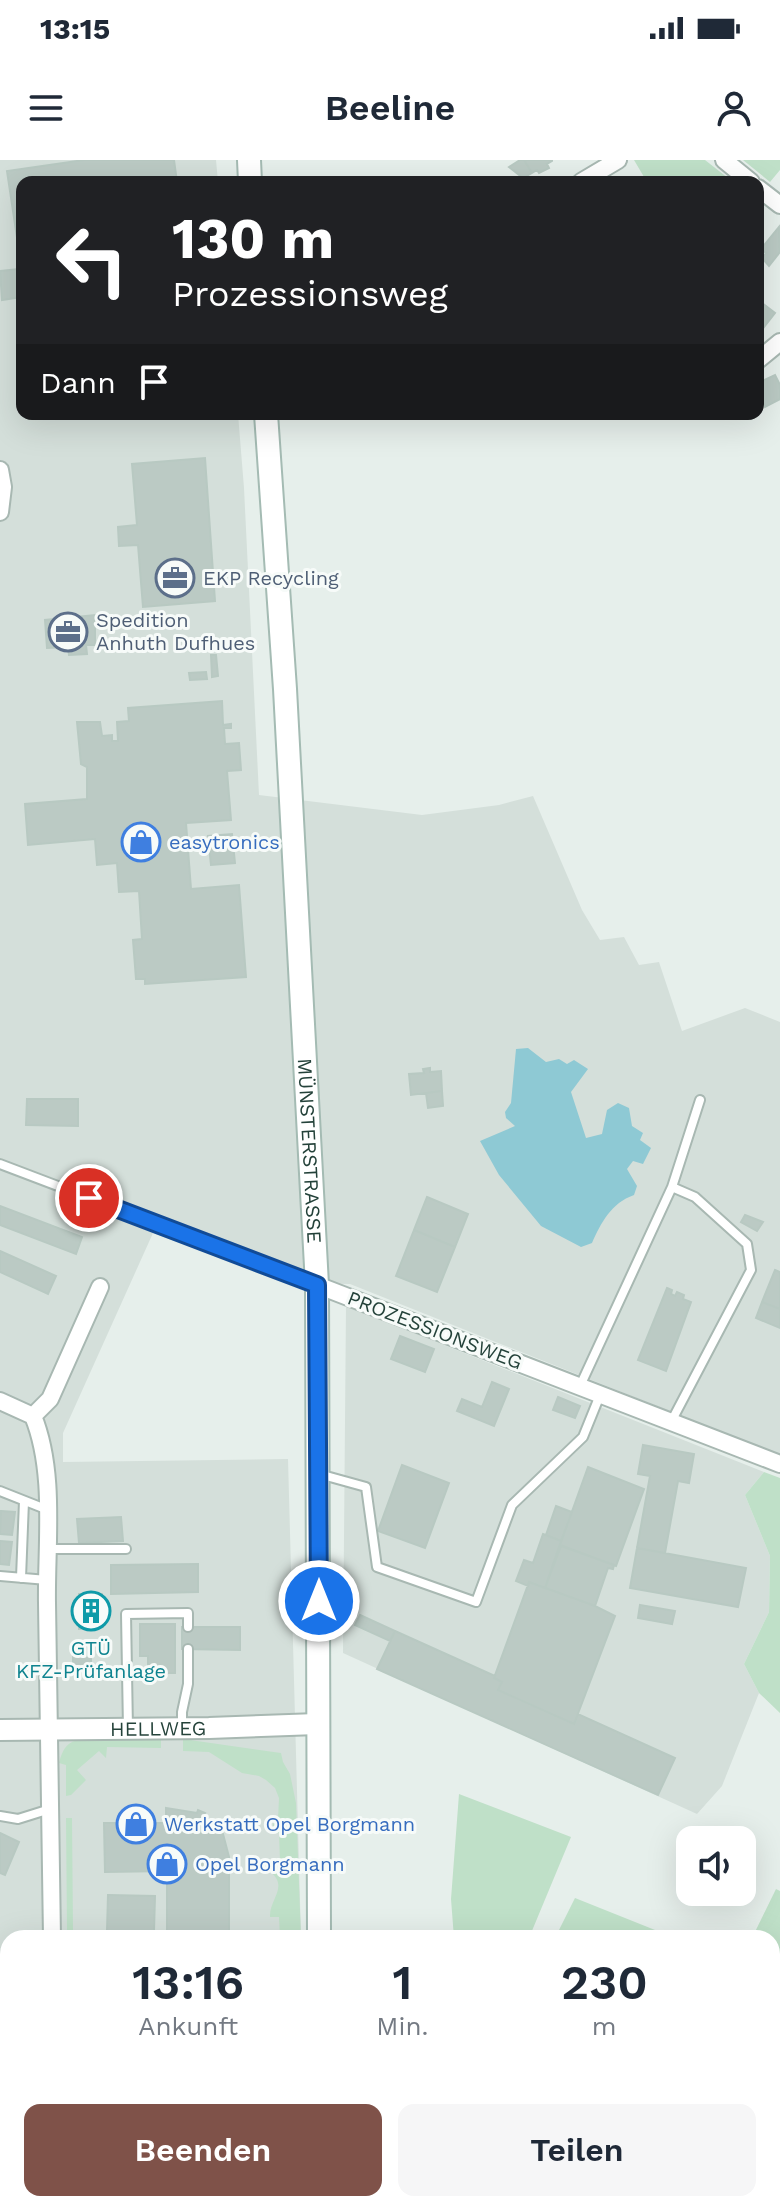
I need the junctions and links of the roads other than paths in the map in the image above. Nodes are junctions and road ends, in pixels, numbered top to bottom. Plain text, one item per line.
1 (618, 160) edge
2 (724, 160) edge
3 (591, 176) edge
4 (744, 176) edge
5 (764, 193) edge
6 (780, 205) edge
7 (780, 342) edge
8 (764, 355) edge
9 (266, 420) edge
10 (0, 470) edge
11 (0, 512) edge
12 (700, 1100) dead end
13 (0, 1164) edge
14 (672, 1187) junction
15 (317, 1285) junction
16 (100, 1287) dead end
17 (580, 1386) junction
18 (601, 1394) junction
19 (0, 1401) edge
20 (33, 1416) junction
21 (671, 1422) junction
22 (780, 1464) edge
23 (318, 1474) junction
24 (0, 1491) edge
25 (24, 1501) junction
26 (48, 1510) junction
27 (47, 1549) junction
28 (126, 1549) dead end
29 (0, 1576) edge
30 (21, 1578) junction
31 (47, 1580) junction
32 (188, 1627) dead end
33 (188, 1649) dead end
34 (317, 1724) junction
35 (48, 1729) junction
36 (128, 1729) junction
37 (182, 1729) junction
38 (0, 1730) edge
39 (51, 1808) junction
40 (0, 1816) edge
41 (52, 1930) edge
42 (319, 1930) edge

1 - 3 street
2 - 4 street
5 - 6 street
7 - 8 street
9 - 15 main road, MÜNSTERSTRASSE
10 - 11 street
12 - 14 lane
13 - 15 lane, PROZESSIONSWEG
14 - 17 lane
14 - 21 lane
15 - 17 street, PROZESSIONSWEG
15 - 23 main road, MÜNSTERSTRASSE
16 - 20 street
17 - 18 street, PROZESSIONSWEG
18 - 21 street, PROZESSIONSWEG
18 - 23 lane
19 - 20 street
20 - 26 street
21 - 22 street, PROZESSIONSWEG
23 - 34 main road, MÜNSTERSTRASSE
24 - 25 lane
25 - 26 lane
25 - 30 lane
26 - 27 street
27 - 28 lane
27 - 31 street
29 - 30 lane
30 - 31 lane
31 - 35 street
32 - 36 lane
33 - 37 lane
34 - 37 street, HELLWEG
34 - 42 main road, MÜNSTERSTRASSE
35 - 36 street, HELLWEG
35 - 38 street, HELLWEG
35 - 39 street
36 - 37 street, HELLWEG
39 - 40 lane
39 - 41 street

